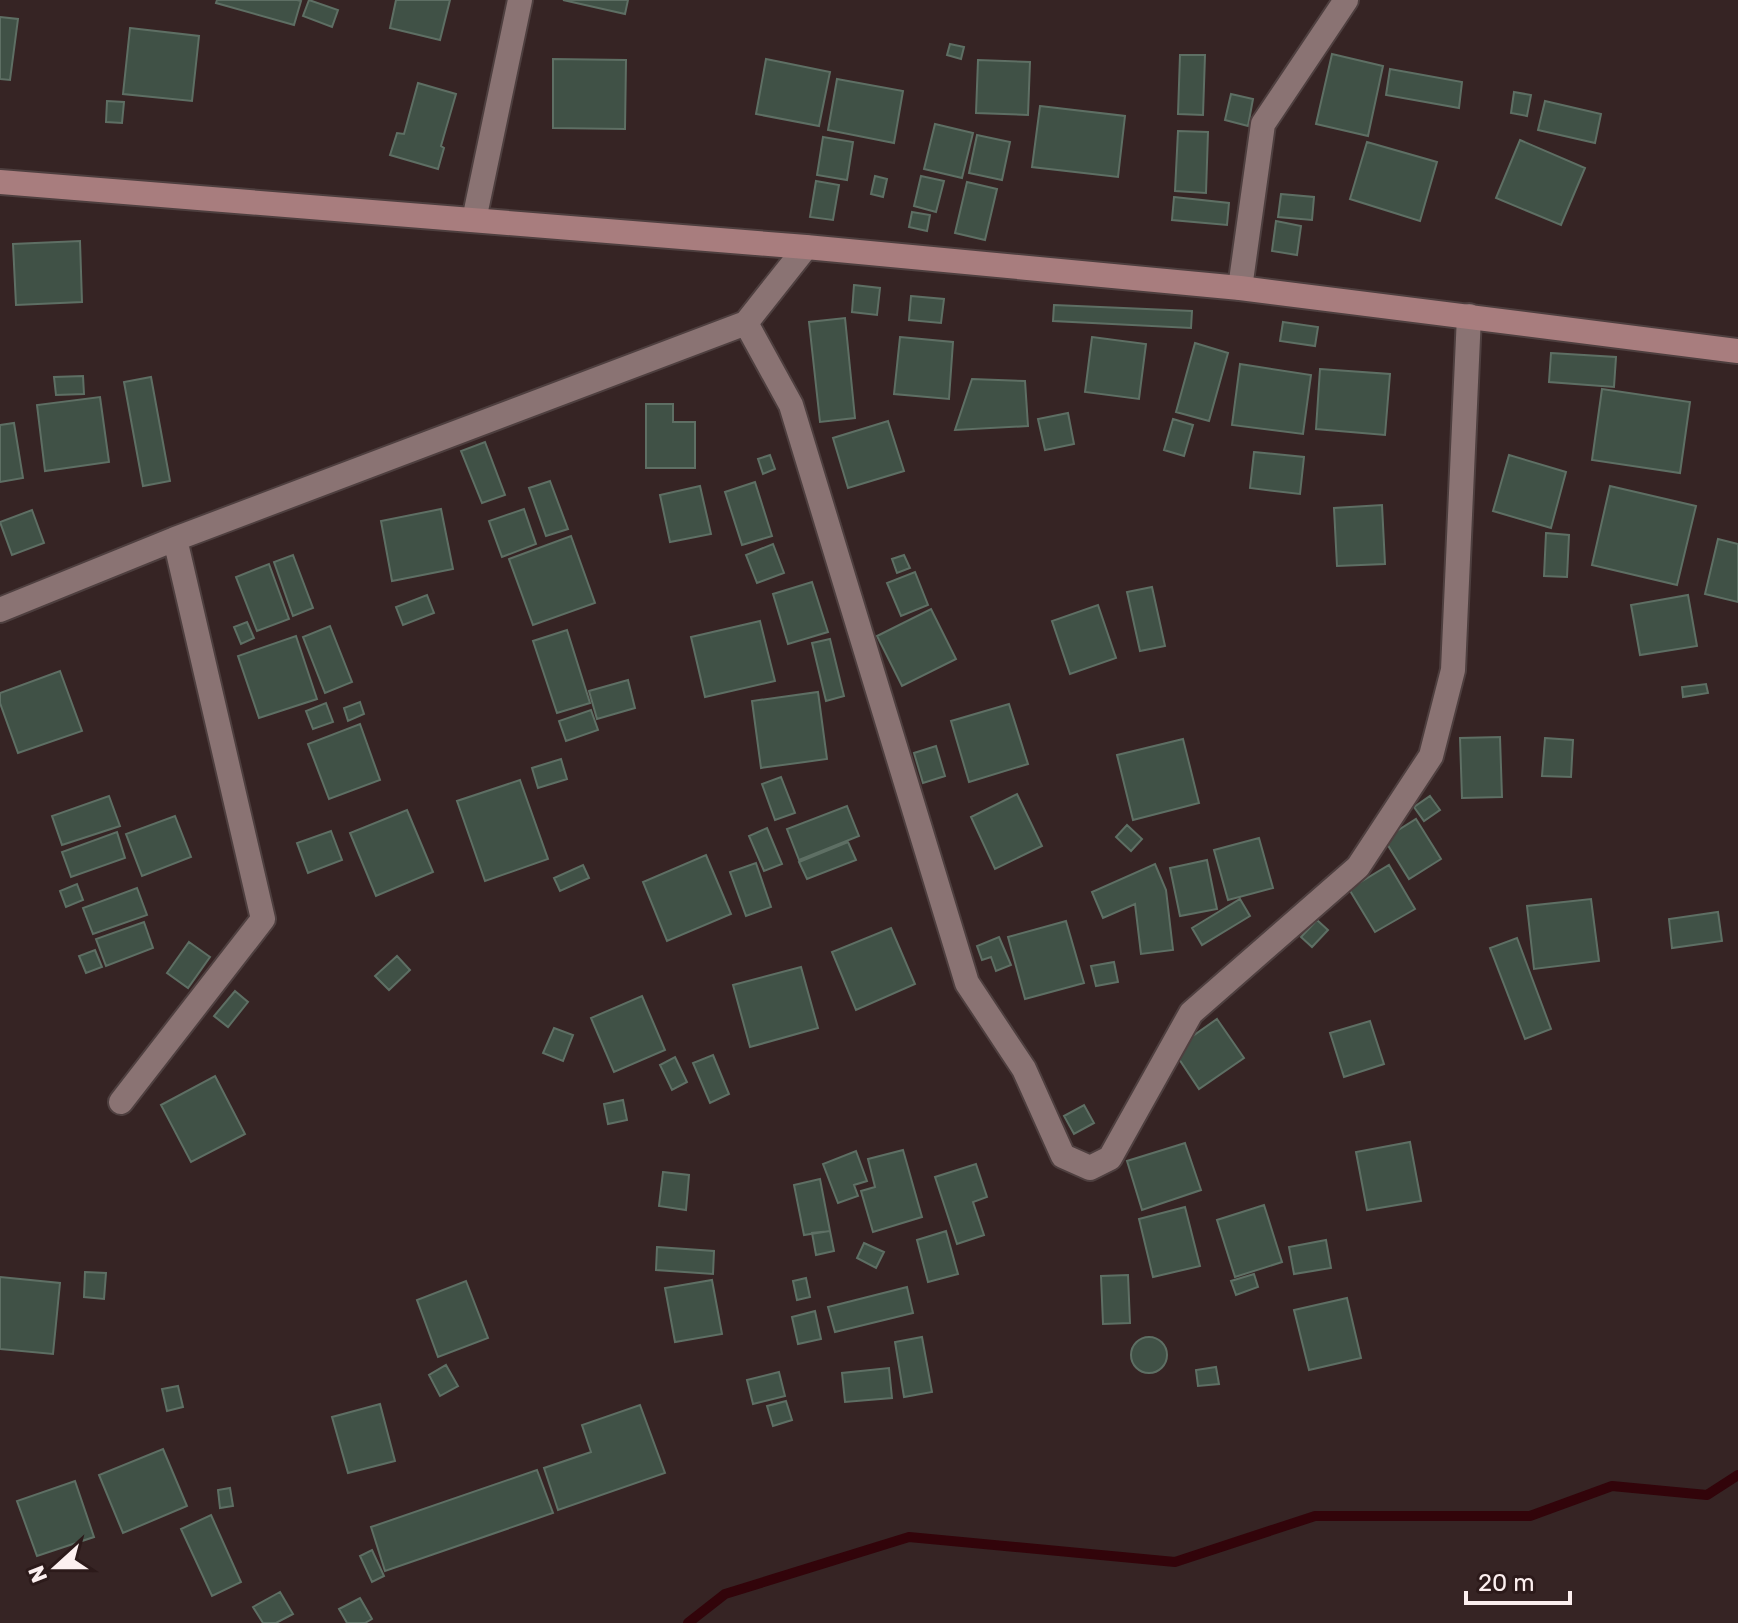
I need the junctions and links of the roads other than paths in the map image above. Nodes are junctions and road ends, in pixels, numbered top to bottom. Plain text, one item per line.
1 (520, 0) edge
2 (1346, 0) edge
3 (0, 182) edge
4 (474, 220) junction
5 (806, 247) junction
6 (1240, 288) junction
7 (1469, 316) junction
8 (746, 323) junction
9 (1738, 351) edge
10 (175, 539) junction
11 (0, 610) edge
12 (121, 1102) dead end

1 - 4 street
2 - 6 street
3 - 4 street
4 - 5 street
5 - 6 street
5 - 8 street
6 - 7 street
7 - 8 street
7 - 9 street
8 - 10 street
10 - 11 street
10 - 12 street

